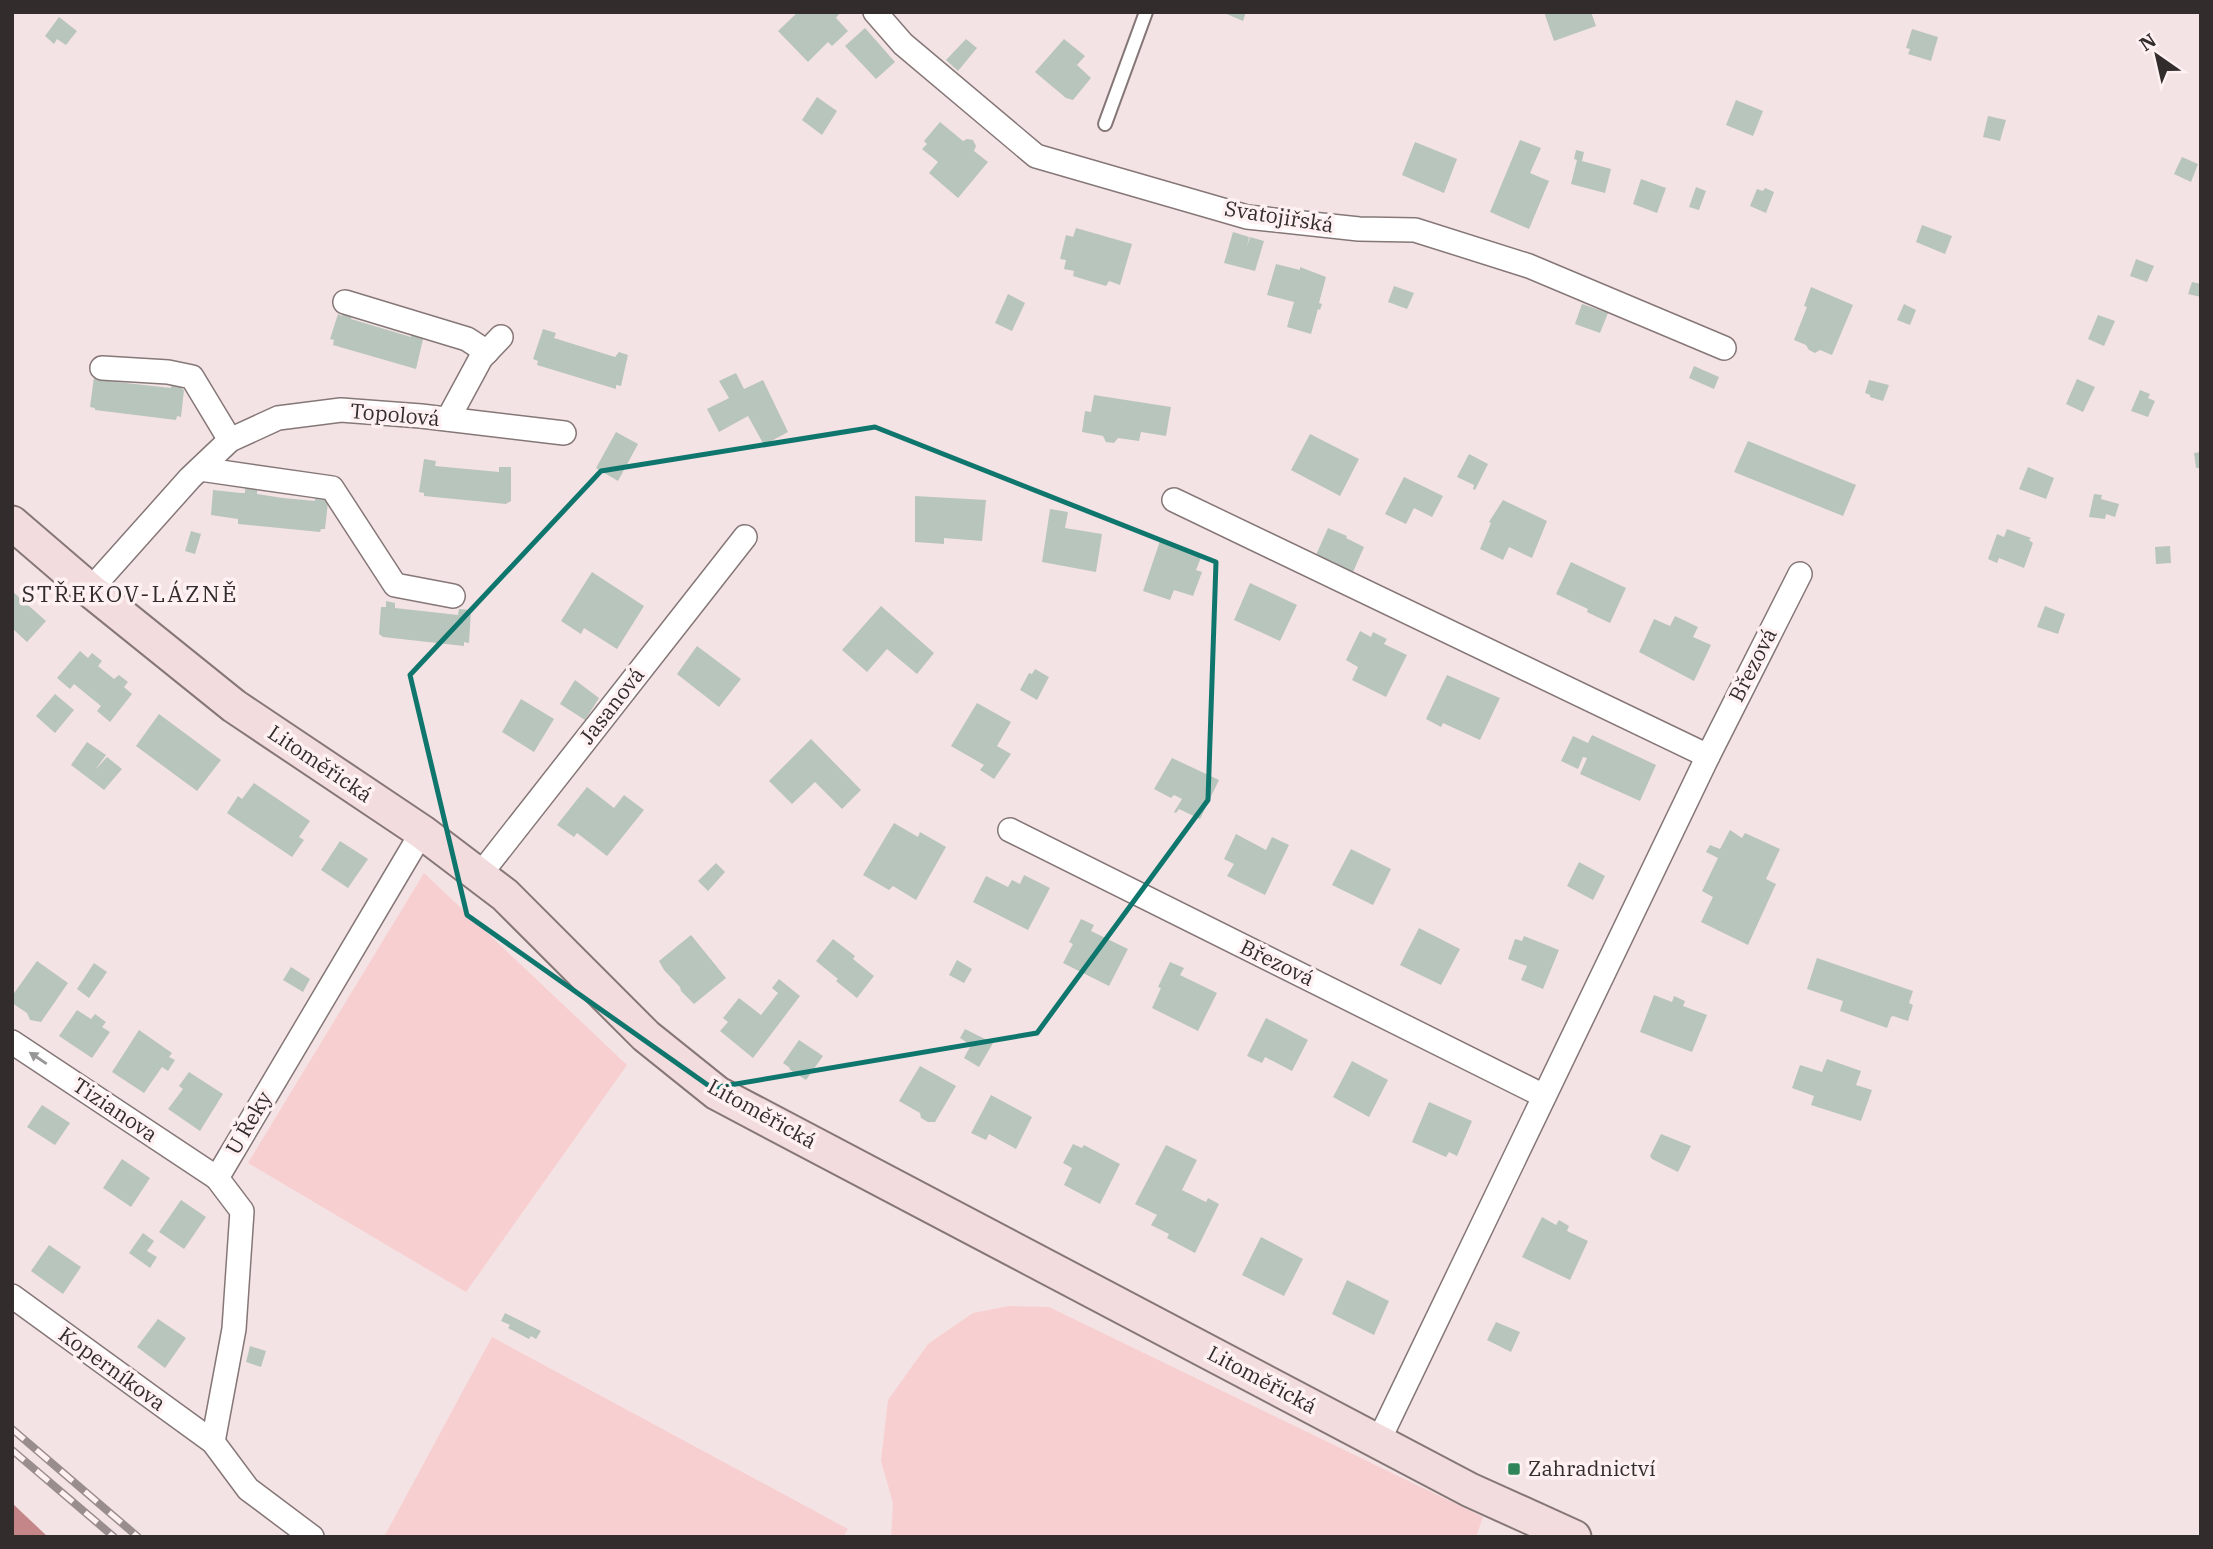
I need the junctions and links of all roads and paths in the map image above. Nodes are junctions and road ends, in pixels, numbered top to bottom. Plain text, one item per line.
1 (875, 12) edge
2 (1146, 12) edge
3 (1105, 124) dead end
4 (345, 302) dead end
5 (1724, 348) dead end
6 (102, 368) dead end
7 (448, 419) junction
8 (564, 433) dead end
9 (230, 440) junction
10 (200, 469) junction
11 (1174, 500) dead end
12 (12, 523) edge
13 (745, 537) dead end
14 (1800, 575) dead end
15 (90, 590) junction
16 (453, 596) dead end
17 (1708, 756) junction
18 (1010, 830) dead end
19 (422, 832) junction
20 (479, 876) junction
21 (12, 1042) edge
22 (1544, 1096) junction
23 (217, 1178) junction
24 (12, 1296) edge
25 (1379, 1440) junction
26 (213, 1442) junction
27 (312, 1537) edge
28 (1574, 1537) edge

1 - 5 street, Svatojiřská
2 - 3 lane
4 - 7 street
6 - 9 street
7 - 8 street, Topolová
7 - 9 street, Topolová
9 - 10 street, Topolová
10 - 15 street, Topolová
10 - 16 street
11 - 17 street
12 - 15 main road, Litoměřická
13 - 20 street, Jasanová
14 - 17 street, Březová
15 - 19 main road, Litoměřická
17 - 22 street, Březová
18 - 22 street, Březová
19 - 20 main road, Litoměřická
19 - 23 street, U Řeky
20 - 25 main road, Litoměřická
23 -> 21 street, Tizianova
22 - 25 street, Březová
23 - 26 street, U Řeky
24 - 26 street, Koperníkova
25 - 28 main road, Litoměřická
26 - 27 street, Koperníkova

